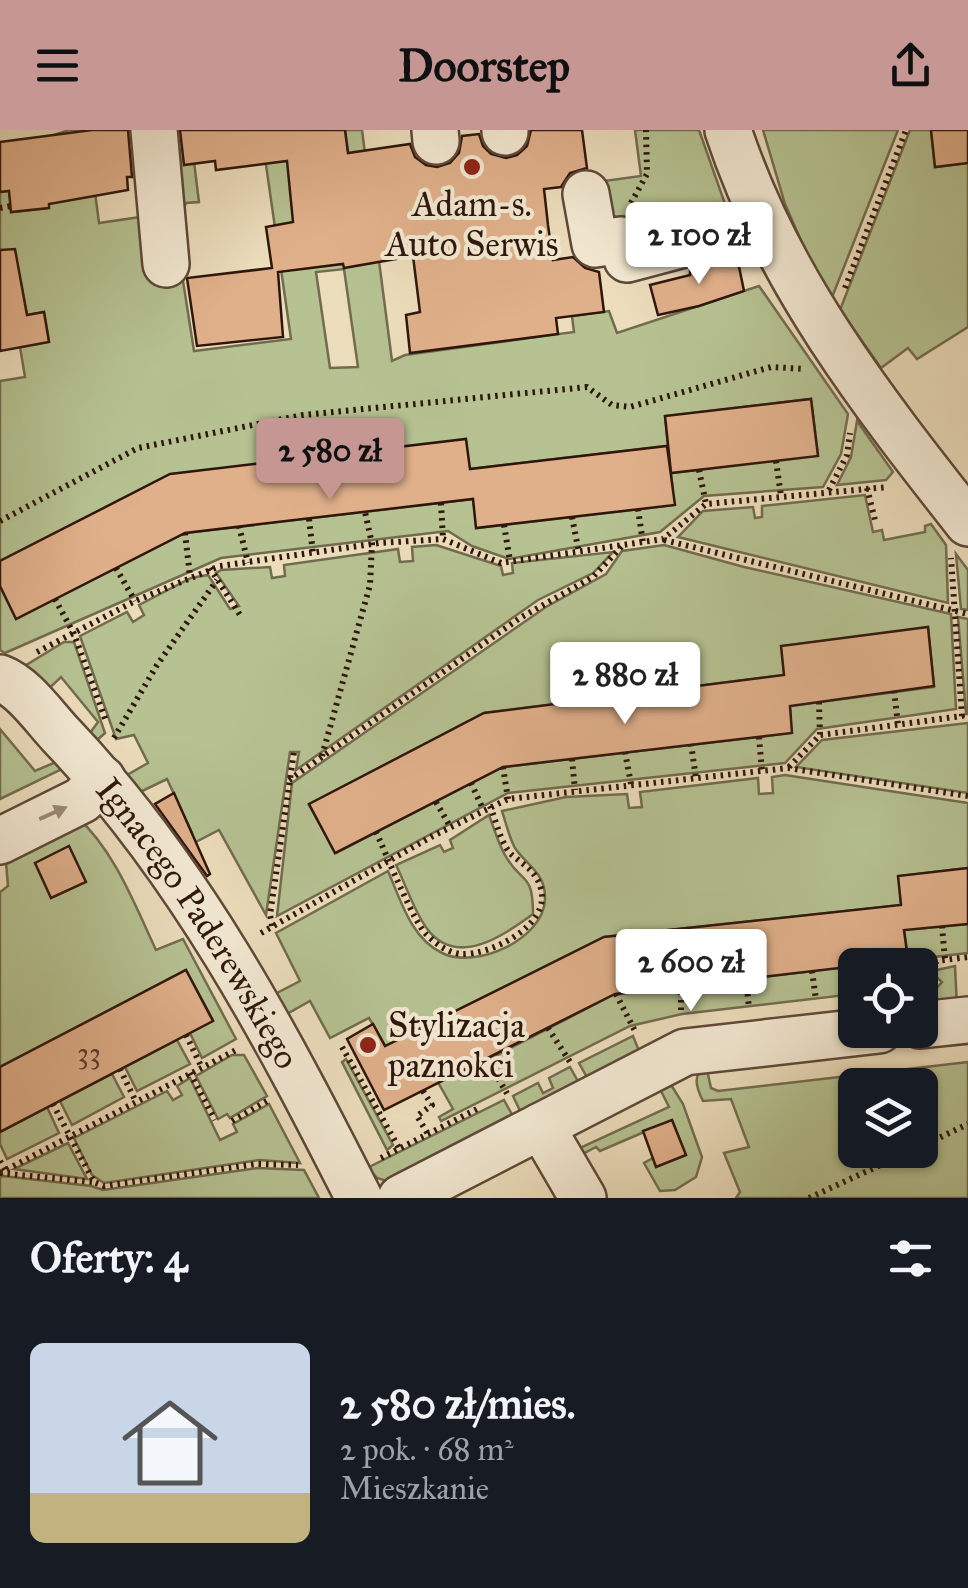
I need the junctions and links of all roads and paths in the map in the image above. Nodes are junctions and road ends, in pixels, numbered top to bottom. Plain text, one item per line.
1 (154, 130) edge
2 (646, 130) edge
3 (728, 130) edge
4 (906, 130) edge
5 (586, 194) dead end
6 (10, 206) dead end
7 (0, 208) edge
8 (744, 228) dead end
9 (621, 240) junction
10 (166, 264) dead end
11 (840, 300) dead end
12 (820, 374) dead end
13 (852, 423) dead end
14 (776, 461) dead end
15 (699, 470) dead end
16 (894, 487) dead end
17 (867, 488) junction
18 (828, 492) junction
19 (782, 496) junction
20 (441, 502) dead end
21 (706, 504) junction
22 (638, 509) dead end
23 (365, 512) dead end
24 (959, 512) edge
25 (572, 517) dead end
26 (308, 518) dead end
27 (875, 520) dead end
28 (0, 521) edge
29 (504, 525) dead end
30 (239, 526) dead end
31 (185, 533) dead end
32 (443, 539) junction
33 (662, 540) junction
34 (643, 542) junction
35 (372, 544) junction
36 (622, 546) junction
37 (313, 553) junction
38 (579, 553) junction
39 (510, 561) junction
40 (248, 563) junction
41 (116, 568) dead end
42 (210, 568) junction
43 (190, 576) junction
44 (217, 580) junction
45 (54, 600) dead end
46 (135, 601) junction
47 (956, 611) junction
48 (968, 614) edge
49 (240, 615) dead end
50 (74, 634) junction
51 (12, 668) edge
52 (894, 691) dead end
53 (819, 702) dead end
54 (965, 716) edge
55 (898, 724) junction
56 (820, 735) junction
57 (759, 736) dead end
58 (691, 744) dead end
59 (294, 752) dead end
60 (626, 752) dead end
61 (110, 758) junction
62 (322, 758) junction
63 (572, 759) dead end
64 (503, 767) dead end
65 (788, 768) junction
66 (762, 771) junction
67 (696, 778) junction
68 (289, 780) junction
69 (471, 784) dead end
70 (630, 784) junction
71 (575, 790) junction
72 (968, 796) edge
73 (508, 799) junction
74 (436, 802) dead end
75 (487, 808) junction
76 (451, 828) junction
77 (376, 832) dead end
78 (0, 841) edge
79 (390, 861) junction
80 (272, 926) junction
81 (942, 926) dead end
82 (246, 940) dead end
83 (968, 957) edge
84 (958, 958) junction
85 (938, 960) edge
86 (945, 960) junction
87 (812, 971) dead end
88 (959, 972) dead end
89 (746, 979) dead end
90 (680, 985) dead end
91 (616, 994) dead end
92 (816, 1004) dead end
93 (750, 1012) dead end
94 (682, 1020) dead end
95 (968, 1020) edge
96 (938, 1024) edge
97 (548, 1028) dead end
98 (636, 1032) dead end
99 (186, 1035) dead end
100 (838, 1035) edge
101 (244, 1045) dead end
102 (342, 1047) dead end
103 (487, 1059) dead end
104 (571, 1063) dead end
105 (202, 1068) junction
106 (120, 1069) dead end
107 (190, 1073) junction
108 (422, 1090) dead end
109 (507, 1094) dead end
110 (272, 1097) dead end
111 (136, 1102) junction
112 (53, 1104) dead end
113 (215, 1120) dead end
114 (232, 1121) dead end
115 (968, 1124) edge
116 (541, 1126) junction
117 (428, 1134) dead end
118 (70, 1136) junction
119 (938, 1138) edge
120 (399, 1148) dead end
121 (0, 1161) edge
122 (308, 1166) dead end
123 (874, 1168) edge
124 (2, 1172) edge
125 (94, 1182) junction
126 (359, 1198) edge
127 (402, 1198) edge
128 (583, 1198) edge
129 (809, 1198) edge

1 - 10 street
2 - 9 path
3 - 24 street
4 - 11 path
5 - 9 street
6 - 7 path
8 - 9 street
12 - 28 path
13 - 18 path
14 - 19 path
15 - 21 path
16 - 17 path
17 - 18 path
17 - 27 path
18 - 19 path
19 - 21 path
20 - 32 path
21 - 33 path
22 - 34 path
23 - 35 path
24 - 47 path
25 - 38 path
26 - 37 path
29 - 39 path
30 - 40 path
31 - 43 path
32 - 35 path
32 - 39 path
33 - 34 path
33 - 47 path
34 - 36 path
35 - 37 path
35 - 62 path
36 - 38 path
36 - 62 path
37 - 40 path
38 - 39 path
40 - 42 path
41 - 46 path
42 - 43 path
42 - 44 path
43 - 46 path
44 - 49 path
44 - 61 path
45 - 50 path
46 - 50 path
47 - 48 path
47 - 54 path
50 - 51 path
50 - 61 path
51 - 61 street, Ignacego Paderewskiego
52 - 55 path
53 - 56 path
54 - 55 path
55 - 56 path
56 - 65 path
57 - 66 path
58 - 67 path
59 - 68 path
60 - 70 path
78 -> 61 street
61 - 126 street, Ignacego Paderewskiego
62 - 68 path
63 - 71 path
64 - 73 path
65 - 66 path
65 - 72 path
66 - 67 path
67 - 70 path
68 - 80 path
69 - 75 path
70 - 71 path
71 - 73 path
73 - 75 path
74 - 76 path
75 - 76 path
75 - 79 path
76 - 79 path
77 - 79 path
79 - 80 path
80 - 82 path
81 - 86 path
83 - 84 path
84 - 86 path
84 - 88 path
85 - 86 path
87 - 92 path
89 - 93 path
90 - 94 path
91 - 98 path
95 - 96 street
97 - 104 path
99 - 105 path
100 - 116 street
101 - 105 path
102 - 120 path
103 - 109 path
105 - 107 path
106 - 111 path
107 - 111 path
107 - 113 path
108 - 117 path
110 - 114 path
111 - 118 path
112 - 118 path
115 - 119 path
116 - 127 street
116 - 128 street
118 - 124 path
118 - 125 path
121 - 124 path
122 - 125 path
123 - 129 path
124 - 125 path

